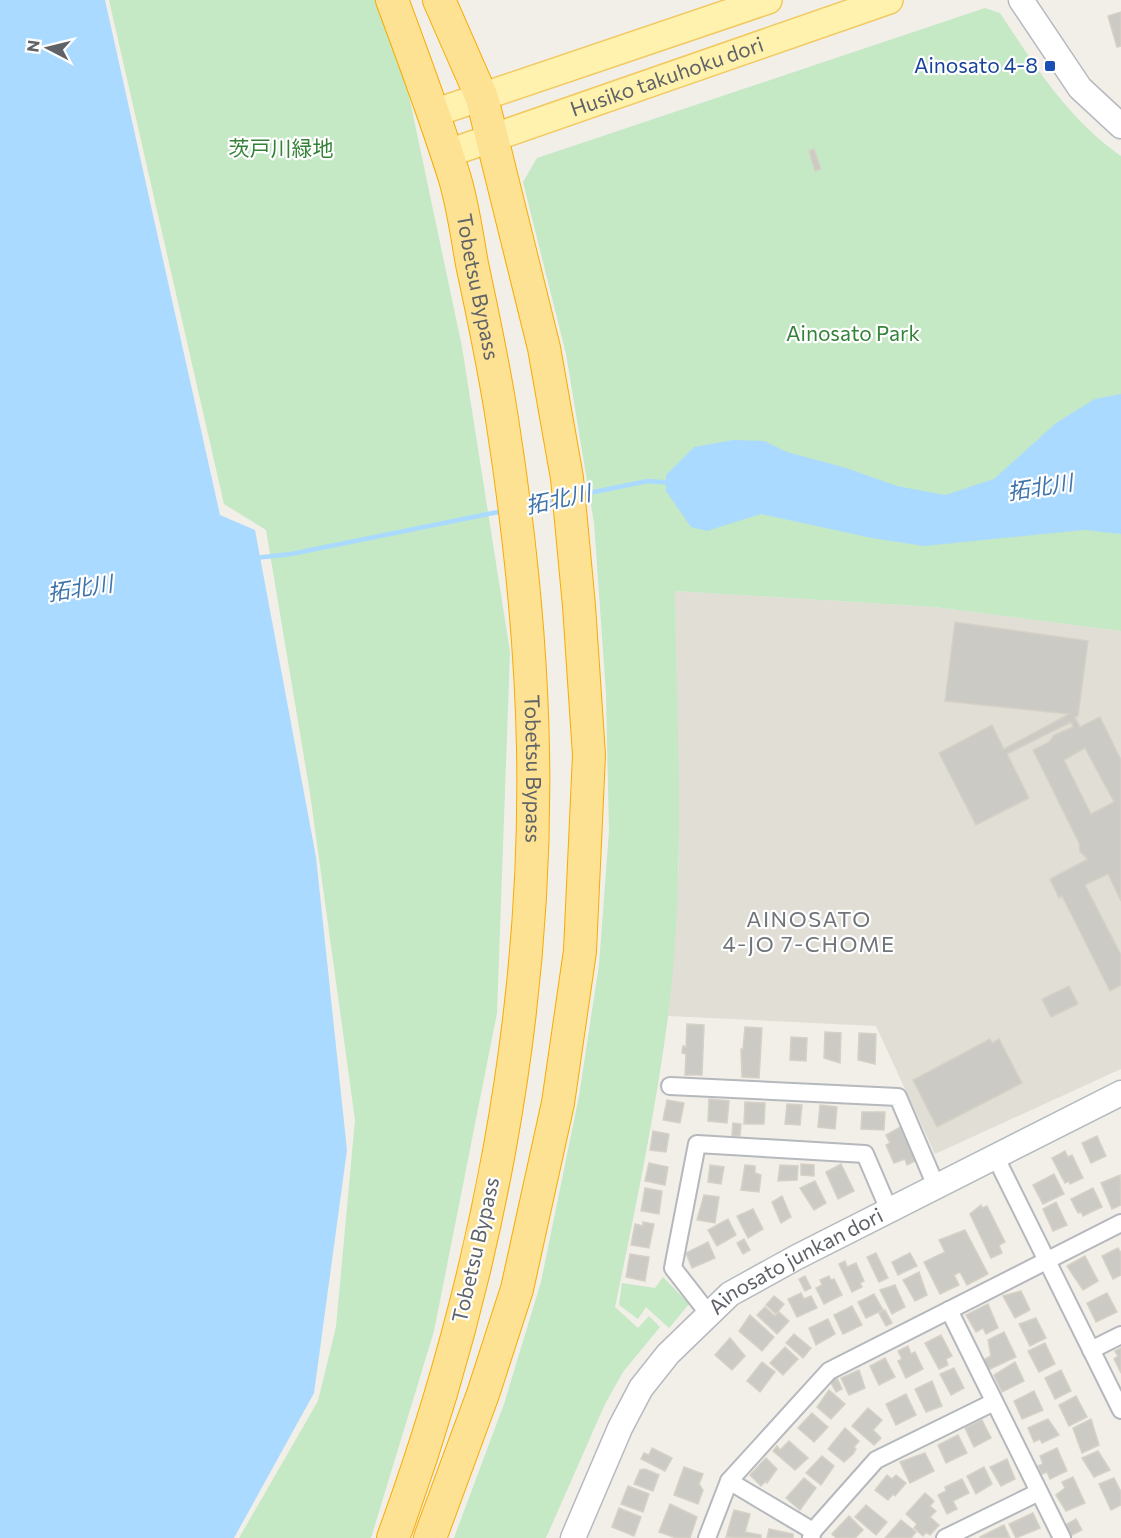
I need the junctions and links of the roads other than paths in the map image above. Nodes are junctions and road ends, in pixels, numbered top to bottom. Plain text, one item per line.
1 (392, 0) edge
2 (439, 0) edge
3 (768, 0) edge
4 (889, 0) edge
5 (1021, 0) edge
6 (482, 99) junction
7 (434, 113) junction
8 (1121, 126) edge
9 (491, 137) junction
10 (446, 154) junction
11 (670, 1086) dead end
12 (1121, 1093) edge
13 (995, 1156) junction
14 (936, 1186) junction
15 (889, 1210) junction
16 (1121, 1223) edge
17 (1047, 1261) junction
18 (949, 1310) junction
19 (708, 1313) junction
20 (1121, 1335) edge
21 (1091, 1350) junction
22 (994, 1402) junction
23 (1121, 1410) edge
24 (729, 1481) junction
25 (1039, 1492) junction
26 (812, 1534) edge
27 (393, 1538) edge
28 (430, 1538) edge
29 (573, 1538) edge
30 (707, 1538) edge
31 (945, 1538) edge
32 (1062, 1538) edge

1 - 7 highway, Tobetsu Bypass
2 - 6 highway
3 - 6 main road, Husiko takuhoku dori
4 - 9 main road, Husiko takuhoku dori
5 - 8 street
6 - 7 main road, Husiko takuhoku dori
6 - 9 highway
7 - 10 highway, Tobetsu Bypass
9 - 10 main road, Husiko takuhoku dori
9 - 28 highway
10 - 27 highway, Tobetsu Bypass
11 - 14 street
12 - 13 street, Ainosato junkan dori
13 - 14 street, Ainosato junkan dori
13 - 17 street
14 - 15 street, Ainosato junkan dori
15 - 19 street, Ainosato junkan dori
15 - 19 street
16 - 17 street
17 - 18 street
17 - 21 street
18 - 22 street
18 - 24 street
19 - 29 street, Ainosato junkan dori
20 - 21 street
21 - 23 street
22 - 25 street
22 - 26 street
24 - 26 street
24 - 30 street
25 - 31 street
25 - 32 street

